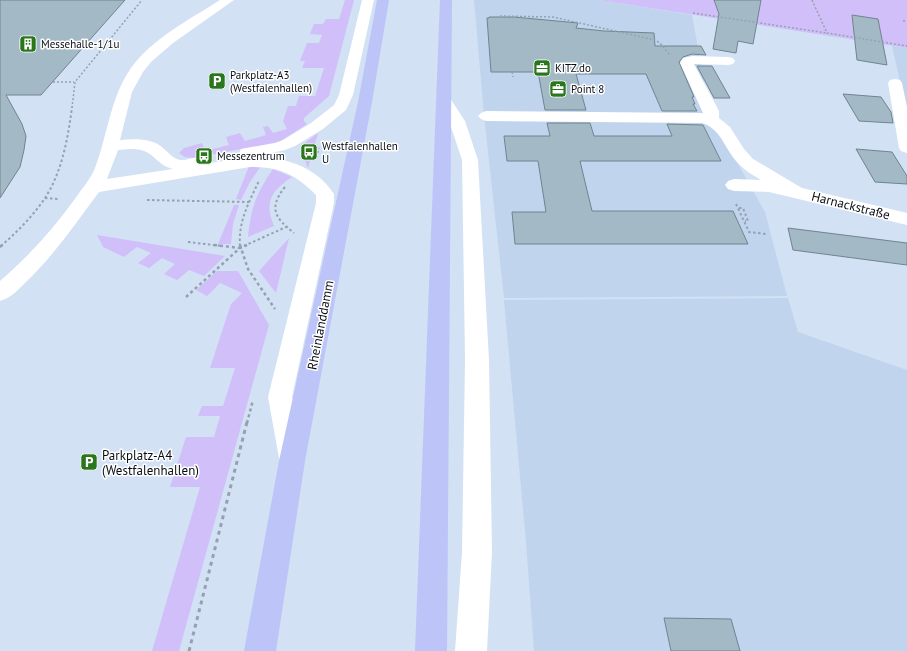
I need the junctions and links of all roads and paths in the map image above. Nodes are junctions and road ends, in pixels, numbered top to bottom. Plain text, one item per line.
1 (142, 0) edge
2 (228, 0) edge
3 (368, 0) edge
4 (383, 0) edge
5 (446, 0) edge
6 (812, 0) edge
7 (693, 13) dead end
8 (500, 16) dead end
9 (903, 21) dead end
10 (907, 21) edge
11 (827, 33) junction
12 (663, 46) dead end
13 (907, 46) edge
14 (728, 61) dead end
15 (512, 72) dead end
16 (513, 77) dead end
17 (53, 82) dead end
18 (75, 82) junction
19 (895, 83) dead end
20 (443, 98) junction
21 (486, 116) dead end
22 (711, 120) junction
23 (112, 146) junction
24 (907, 148) edge
25 (274, 162) junction
26 (179, 165) junction
27 (97, 182) junction
28 (795, 191) junction
29 (735, 194) joint
30 (738, 208) junction
31 (907, 219) edge
32 (745, 221) dead end
33 (286, 227) dead end
34 (766, 234) dead end
35 (188, 242) dead end
36 (0, 248) edge
37 (240, 248) junction
38 (0, 293) edge
39 (186, 297) dead end
40 (276, 310) dead end
41 (254, 395) dead end
42 (292, 461) junction
43 (189, 651) edge
44 (260, 651) edge
45 (431, 651) edge
46 (471, 651) edge

1 - 18 path
2 - 23 street
3 - 26 street
4 - 42 main road, Rheinlanddamm
5 - 20 main road
6 - 11 path
7 - 11 path
8 - 12 path
9 - 10 path
11 - 13 path
14 - 22 street
15 - 16 path
17 - 18 path
18 - 36 path
19 - 24 street
20 - 45 main road
20 - 46 street
21 - 22 street
22 - 28 street
23 - 26 street
23 - 27 street
25 - 27 street
25 - 37 path
25 - 42 street
26 - 27 street
27 - 38 street
28 - 29 street
28 - 31 street, Harnackstraße
29 - 30 path
30 - 32 path
30 - 34 path
33 - 37 path
35 - 37 path
37 - 39 path
37 - 40 path
41 - 43 path
42 - 44 main road, Rheinlanddamm

